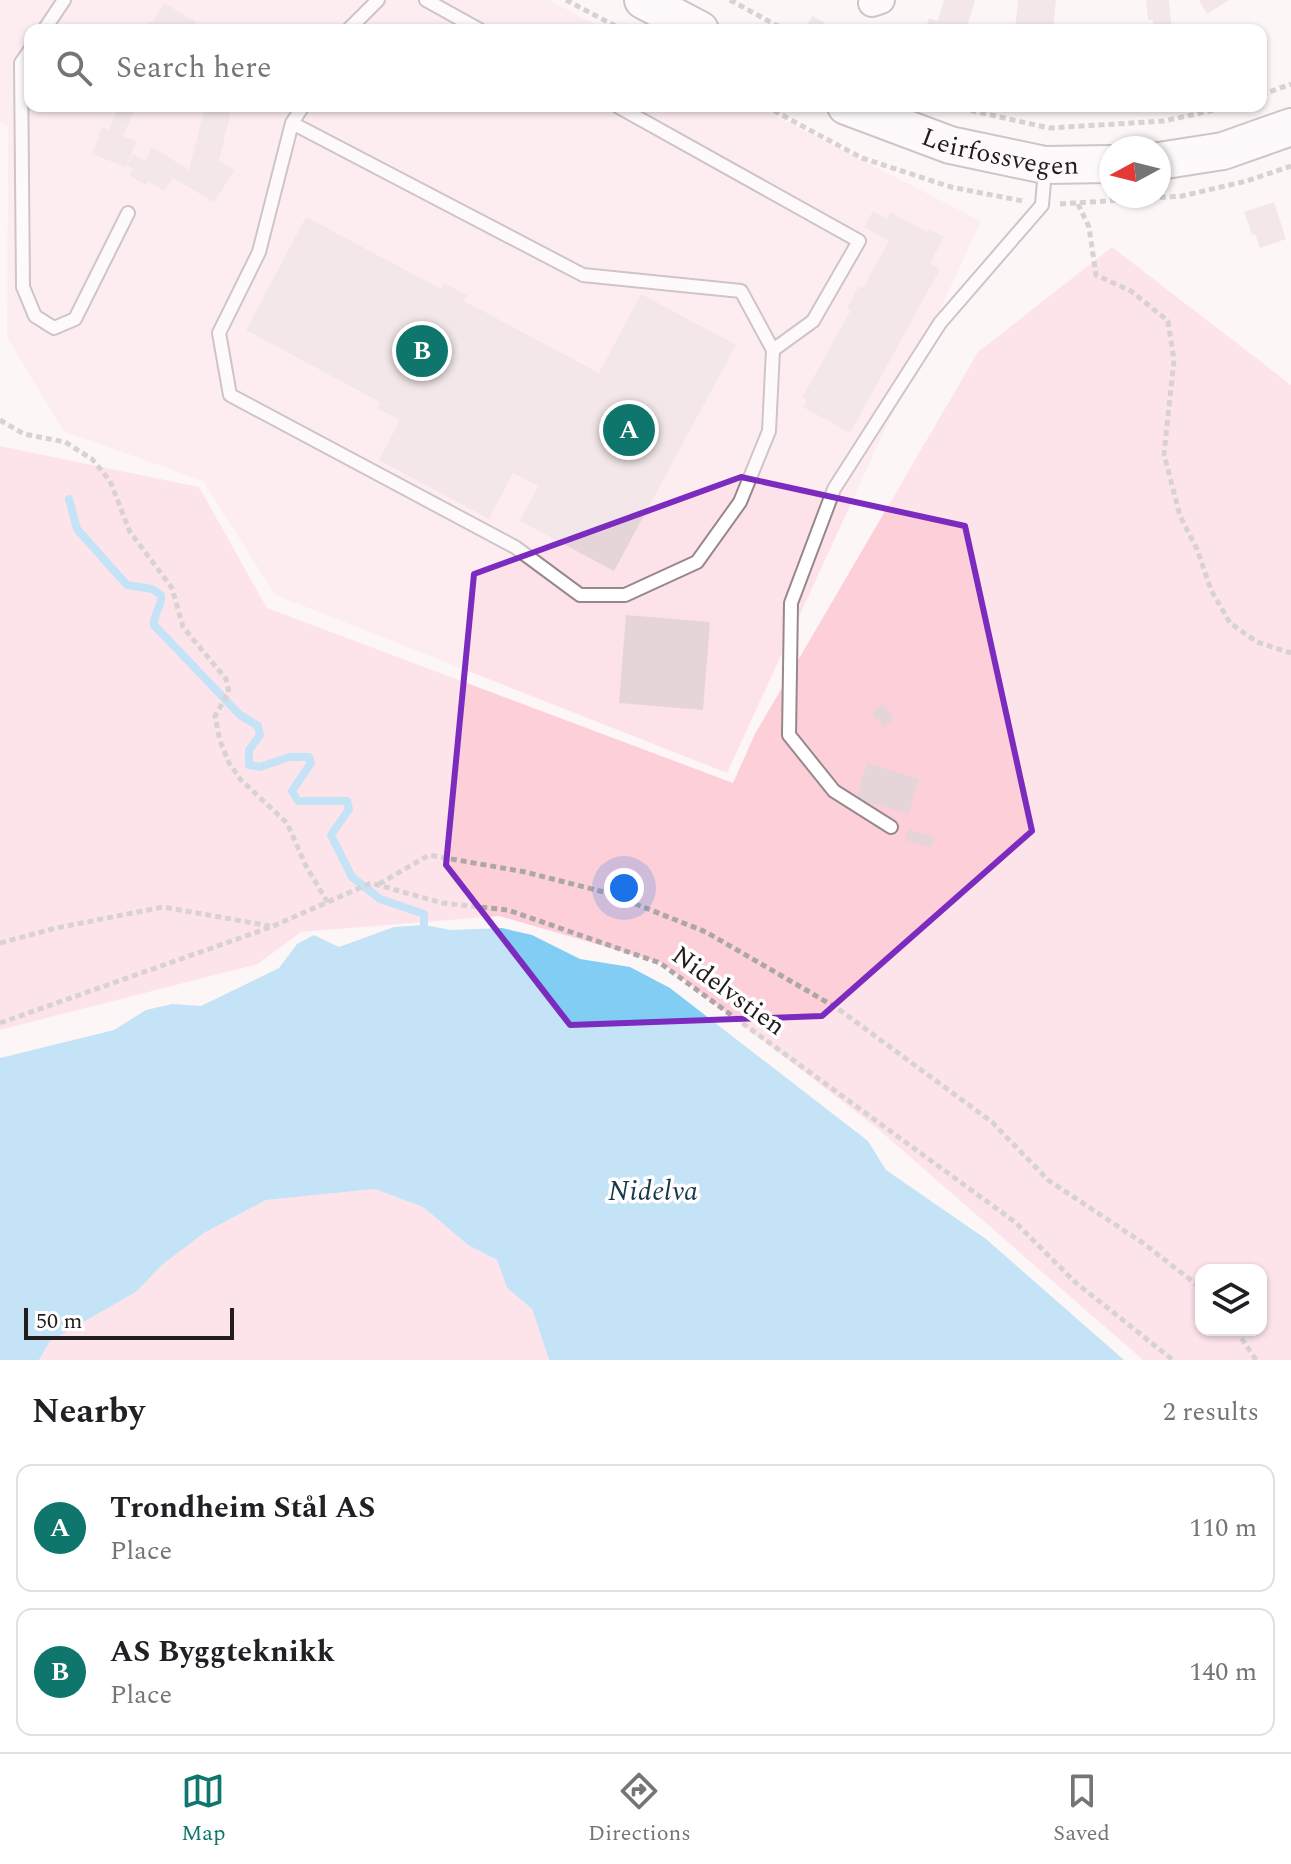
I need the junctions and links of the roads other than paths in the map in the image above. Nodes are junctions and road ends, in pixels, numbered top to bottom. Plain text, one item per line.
1 (64, 0) edge
2 (378, 0) edge
3 (426, 0) edge
4 (643, 0) edge
5 (48, 24) edge
6 (354, 24) edge
7 (469, 24) edge
8 (689, 24) edge
9 (24, 59) edge
10 (299, 112) edge
11 (628, 112) edge
12 (862, 112) edge
13 (292, 123) junction
14 (1291, 127) edge
15 (1171, 159) edge
16 (1099, 164) edge
17 (1045, 165) junction
18 (128, 213) dead end
19 (773, 350) junction
20 (891, 827) dead end

1 - 5 lane
2 - 6 lane
3 - 7 lane
4 - 8 street
9 - 18 lane
10 - 13 lane
11 - 19 lane
12 - 17 street, Leirfossvegen
13 - 19 lane
13 - 19 lane
14 - 15 street
16 - 17 street, Leirfossvegen
17 - 20 lane

